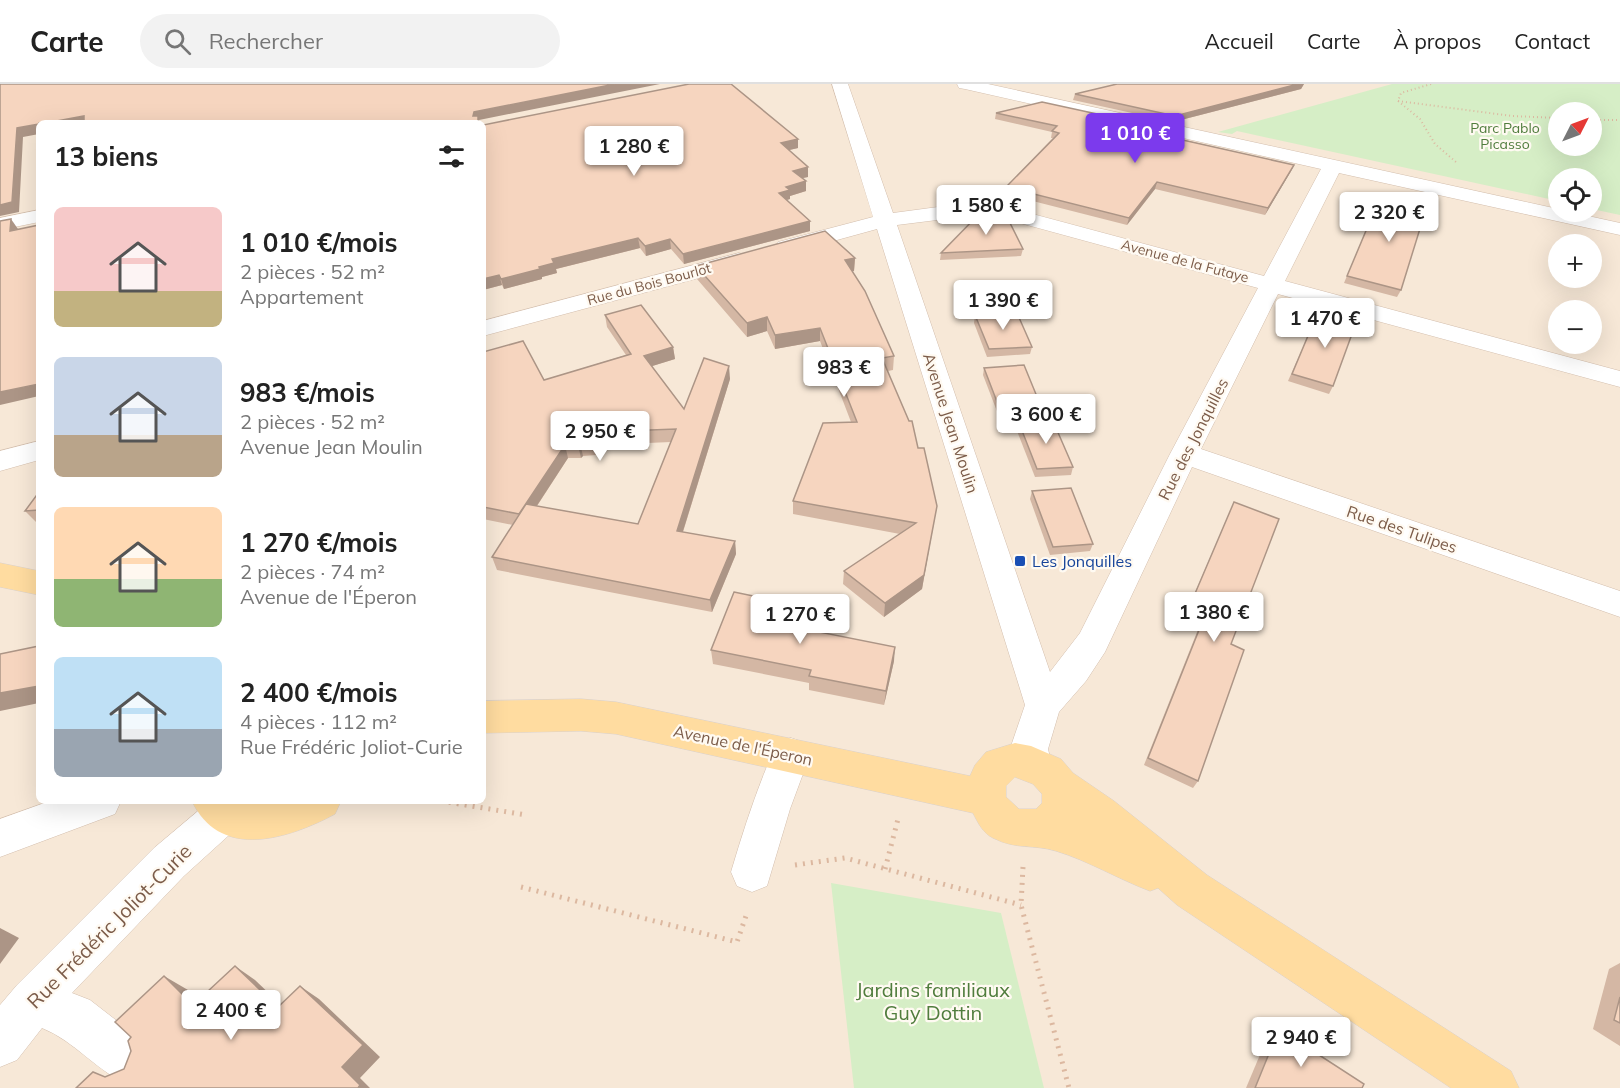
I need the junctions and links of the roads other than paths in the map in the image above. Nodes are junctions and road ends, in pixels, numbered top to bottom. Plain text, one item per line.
1 (840, 84) edge
2 (965, 84) edge
3 (1055, 87) dead end
4 (1030, 98) junction
5 (1333, 165) junction
6 (36, 217) edge
7 (885, 219) junction
8 (0, 224) edge
9 (1620, 229) edge
10 (1273, 285) junction
11 (486, 328) edge
12 (1620, 379) edge
13 (36, 451) edge
14 (1184, 454) junction
15 (0, 461) edge
16 (0, 575) edge
17 (36, 582) edge
18 (1620, 604) edge
19 (1042, 705) junction
20 (488, 720) edge
21 (791, 755) junction
22 (1046, 774) junction
23 (986, 798) junction
24 (93, 804) edge
25 (316, 804) edge
26 (218, 807) edge
27 (1034, 829) junction
28 (0, 838) edge
29 (752, 872) road end
30 (1192, 890) junction
31 (33, 1001) junction
32 (0, 1043) edge
33 (131, 1062) edge
34 (1494, 1088) edge

1 - 7 street, Avenue Jean Moulin
2 - 4 street
3 - 4 street
4 - 5 street
5 - 9 street
5 - 10 street, Rue des Jonquilles
6 - 8 street
7 - 10 street, Avenue de la Futaye
7 - 11 street, Rue du Bois Bourlot
7 - 19 street, Avenue Jean Moulin
10 - 12 street, Avenue de la Futaye
10 - 14 street, Rue des Jonquilles
13 - 15 street
14 - 18 street, Rue des Tulipes
14 - 19 street, Rue des Jonquilles
16 - 17 main road
19 - 22 street
20 - 21 main road, Avenue de l'Éperon
21 - 23 main road, Avenue de l'Éperon
21 - 29 street
22 - 23 main road
22 - 27 main road
22 - 30 main road
23 - 27 main road
24 - 28 street
25 - 26 main road
26 - 31 street, Rue Frédéric Joliot-Curie
27 - 30 main road
30 - 34 main road
31 - 32 street, Rue Frédéric Joliot-Curie
31 - 33 street

